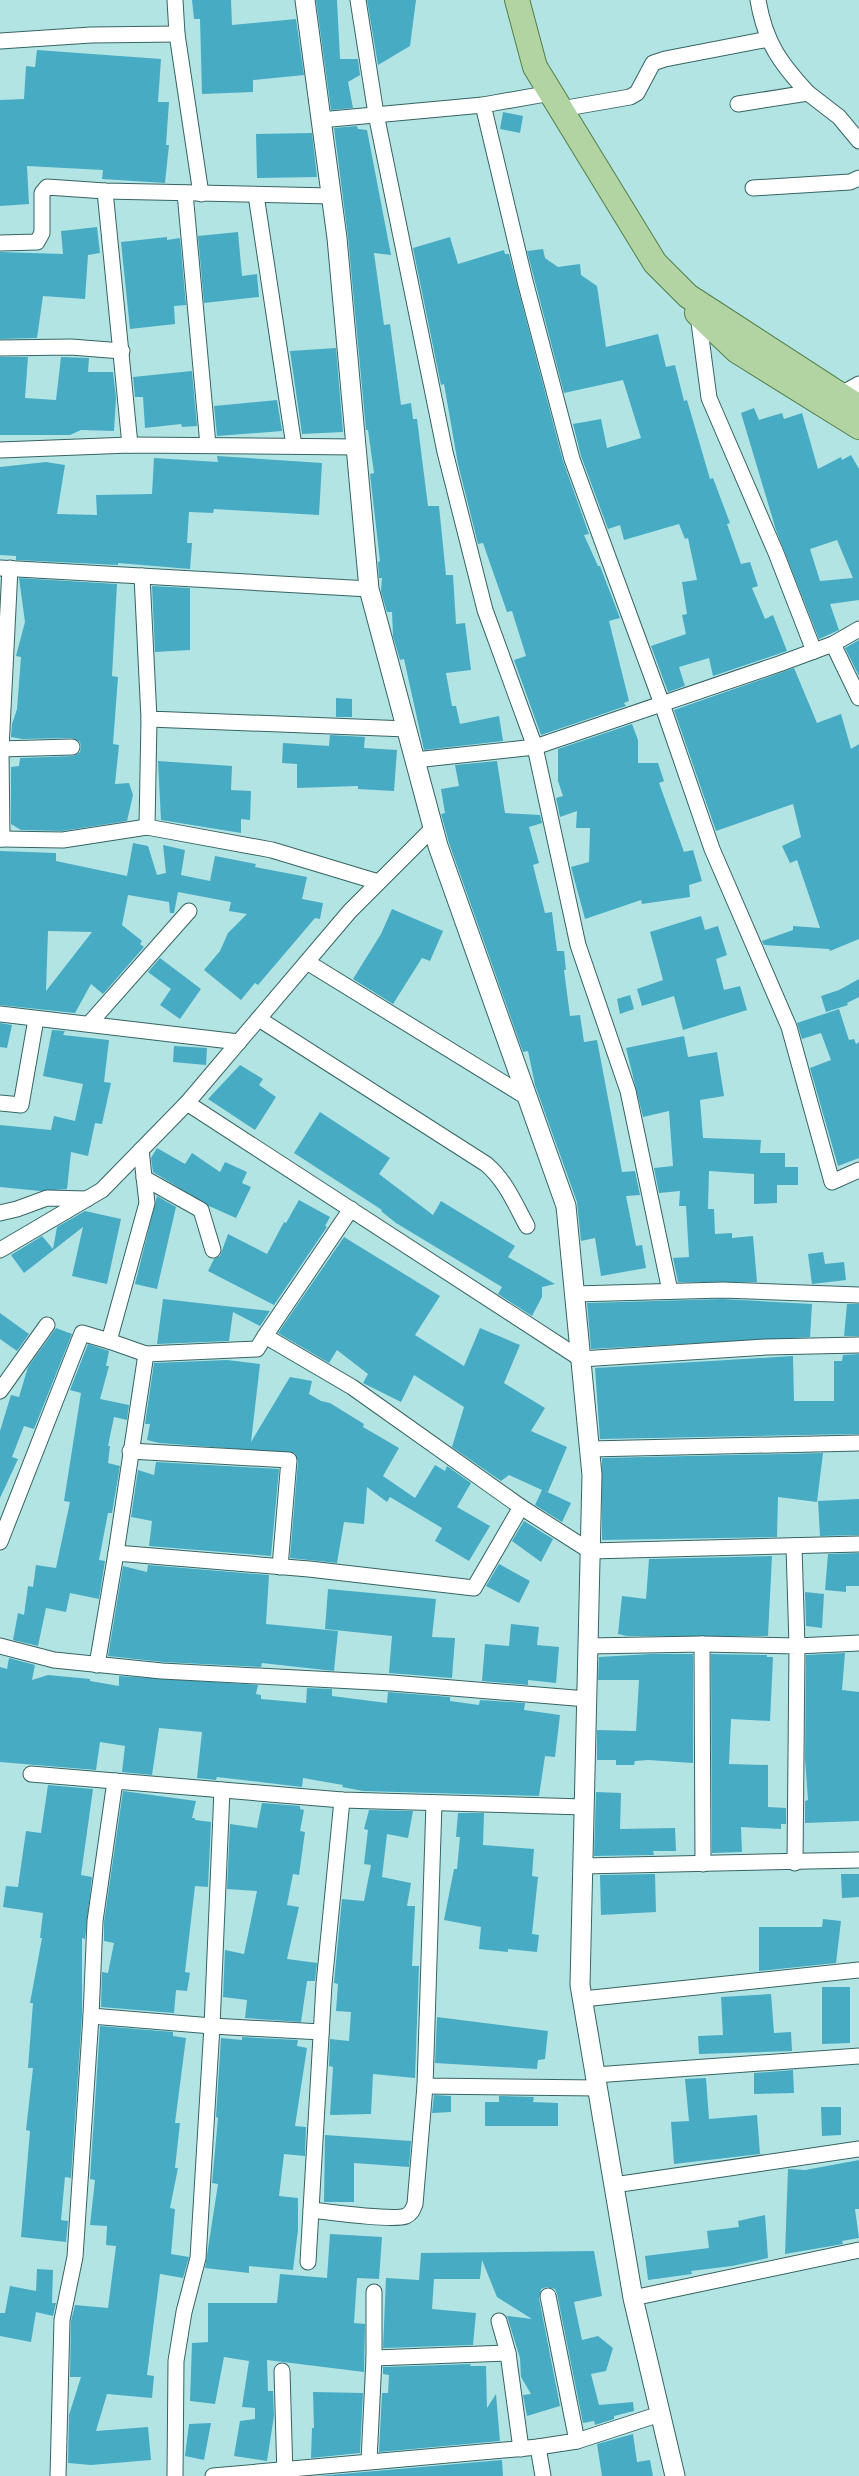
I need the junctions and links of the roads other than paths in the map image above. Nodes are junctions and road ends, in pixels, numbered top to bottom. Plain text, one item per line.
1 (175, 0) edge
2 (305, 0) edge
3 (358, 0) edge
4 (517, 0) edge
5 (758, 0) edge
6 (177, 34) junction
7 (769, 38) junction
8 (0, 42) edge
9 (808, 93) junction
10 (556, 101) junction
11 (738, 104) dead end
12 (483, 105) junction
13 (376, 114) junction
14 (320, 120) junction
15 (859, 141) edge
16 (859, 178) edge
17 (752, 188) dead end
18 (106, 191) junction
19 (185, 193) junction
20 (201, 194) junction
21 (256, 194) junction
22 (331, 196) junction
23 (0, 242) edge
24 (693, 306) junction
25 (0, 348) edge
26 (122, 350) junction
27 (853, 395) edge
28 (859, 427) edge
29 (130, 445) junction
30 (208, 445) junction
31 (294, 446) junction
32 (357, 447) junction
33 (0, 450) edge
34 (5, 568) edge
35 (142, 576) junction
36 (369, 589) junction
37 (859, 629) edge
38 (833, 644) junction
39 (814, 651) junction
40 (3, 682) edge
41 (859, 698) edge
42 (662, 704) junction
43 (149, 719) junction
44 (406, 729) junction
45 (72, 746) dead end
46 (535, 747) junction
47 (1, 748) edge
48 (415, 760) junction
49 (147, 827) junction
50 (433, 828) junction
51 (1, 839) edge
52 (378, 882) junction
53 (189, 911) dead end
54 (307, 962) junction
55 (0, 1014) edge
56 (36, 1019) junction
57 (259, 1019) junction
58 (89, 1024) junction
59 (239, 1042) junction
60 (528, 1098) junction
61 (0, 1102) edge
62 (187, 1103) junction
63 (141, 1150) junction
64 (859, 1170) edge
65 (144, 1178) junction
66 (87, 1199) junction
67 (351, 1209) junction
68 (0, 1213) edge
69 (527, 1226) dead end
70 (0, 1250) edge
71 (213, 1250) dead end
72 (670, 1291) junction
73 (574, 1294) junction
74 (859, 1295) edge
75 (47, 1326) dead end
76 (265, 1336) junction
77 (109, 1340) junction
78 (859, 1345) edge
79 (146, 1354) junction
80 (581, 1359) junction
81 (0, 1391) edge
82 (859, 1443) edge
83 (590, 1449) junction
84 (130, 1451) junction
85 (521, 1507) junction
86 (0, 1542) edge
87 (859, 1544) edge
88 (794, 1546) junction
89 (590, 1552) junction
90 (116, 1553) junction
91 (280, 1567) junction
92 (859, 1643) edge
93 (702, 1644) junction
94 (0, 1646) edge
95 (588, 1646) junction
96 (797, 1646) junction
97 (97, 1665) junction
98 (587, 1699) junction
99 (30, 1774) dead end
100 (115, 1781) junction
101 (222, 1790) junction
102 (342, 1800) junction
103 (434, 1803) junction
104 (584, 1807) junction
105 (859, 1860) edge
106 (795, 1863) junction
107 (703, 1864) junction
108 (583, 1866) junction
109 (859, 1970) edge
110 (582, 1998) junction
111 (91, 2016) junction
112 (212, 2026) junction
113 (321, 2032) junction
114 (859, 2056) edge
115 (596, 2082) junction
116 (425, 2086) junction
117 (859, 2149) edge
118 (614, 2185) junction
119 (311, 2210) junction
120 (859, 2250) edge
121 (308, 2262) dead end
122 (374, 2292) dead end
123 (548, 2296) dead end
124 (633, 2298) junction
125 (499, 2321) dead end
126 (508, 2353) junction
127 (374, 2358) junction
128 (282, 2371) dead end
129 (660, 2414) junction
130 (577, 2441) junction
131 (538, 2447) junction
132 (521, 2449) junction
133 (369, 2461) junction
134 (284, 2473) edge
135 (58, 2476) edge
136 (175, 2476) edge
137 (213, 2476) edge
138 (543, 2476) edge
139 (675, 2476) edge

1 - 6 street
2 - 14 street
3 - 13 street
4 - 10 main road
5 - 7 street
6 - 8 street
6 - 20 street
7 - 9 street
7 - 10 street
9 - 11 street
9 - 15 street
10 - 12 street
10 - 24 main road
12 - 13 street
12 - 42 street
13 - 14 street
13 - 46 street
14 - 22 street
16 - 17 street
18 - 19 street
18 - 23 street
18 - 26 street
19 - 20 street
19 - 30 street
20 - 21 street
21 - 22 street
21 - 31 street
22 - 32 street
24 - 27 main road
24 - 28 main road
24 - 39 street
25 - 26 street
26 - 29 street
29 - 30 street
29 - 33 street
30 - 31 street
31 - 32 street
32 - 36 street
34 - 35 street
34 - 40 street
35 - 36 street
35 - 43 street
36 - 44 street
37 - 38 street
38 - 39 street
38 - 41 street
39 - 42 street
40 - 47 street
42 - 46 street
42 - 64 street
43 - 44 street
43 - 49 street
44 - 48 street
45 - 47 street
46 - 48 street
46 - 72 street
47 - 51 street
48 - 50 street
49 - 51 street
49 - 52 street
50 - 52 street
50 - 60 street
52 - 54 street
53 - 58 street
54 - 57 street
54 - 60 street
55 - 56 street
56 - 58 street
56 - 61 street
57 - 59 street
57 - 69 street
58 - 59 street
59 - 62 street
60 - 73 street
62 - 63 street
62 - 67 street
63 - 65 street
63 - 66 street
65 - 71 street
65 - 77 street
66 - 68 street
66 - 70 street
67 - 76 street
67 - 80 street
72 - 73 street
72 - 74 street
73 - 80 street
75 - 81 street
76 - 79 street
76 - 85 street
77 - 79 street
77 - 86 street
78 - 80 street
79 - 84 street
80 - 83 street
82 - 83 street
83 - 89 street
84 - 90 street
84 - 91 street
85 - 89 street
85 - 91 street
87 - 88 street
88 - 89 street
88 - 96 street
89 - 95 street
90 - 91 street
90 - 97 street
92 - 96 street
93 - 95 street
93 - 96 street
93 - 107 street
94 - 97 street
95 - 98 street
96 - 106 street
97 - 98 street
98 - 104 street
99 - 100 street
100 - 101 street
100 - 111 street
101 - 102 street
101 - 112 street
102 - 103 street
102 - 113 street
103 - 104 street
103 - 116 street
104 - 108 street
105 - 106 street
106 - 107 street
107 - 108 street
108 - 110 street
109 - 110 street
110 - 115 street
111 - 112 street
111 - 135 street
112 - 113 street
112 - 136 street
113 - 119 street
114 - 115 street
115 - 116 street
115 - 118 street
116 - 119 street
117 - 118 street
118 - 124 street
119 - 121 street
120 - 124 street
122 - 127 street
123 - 130 street
124 - 129 street
125 - 126 street
126 - 127 street
126 - 132 street
127 - 133 street
128 - 134 street
129 - 130 street
129 - 139 street
130 - 131 street
131 - 132 street
131 - 138 street
132 - 133 street
133 - 134 street
134 - 137 street

